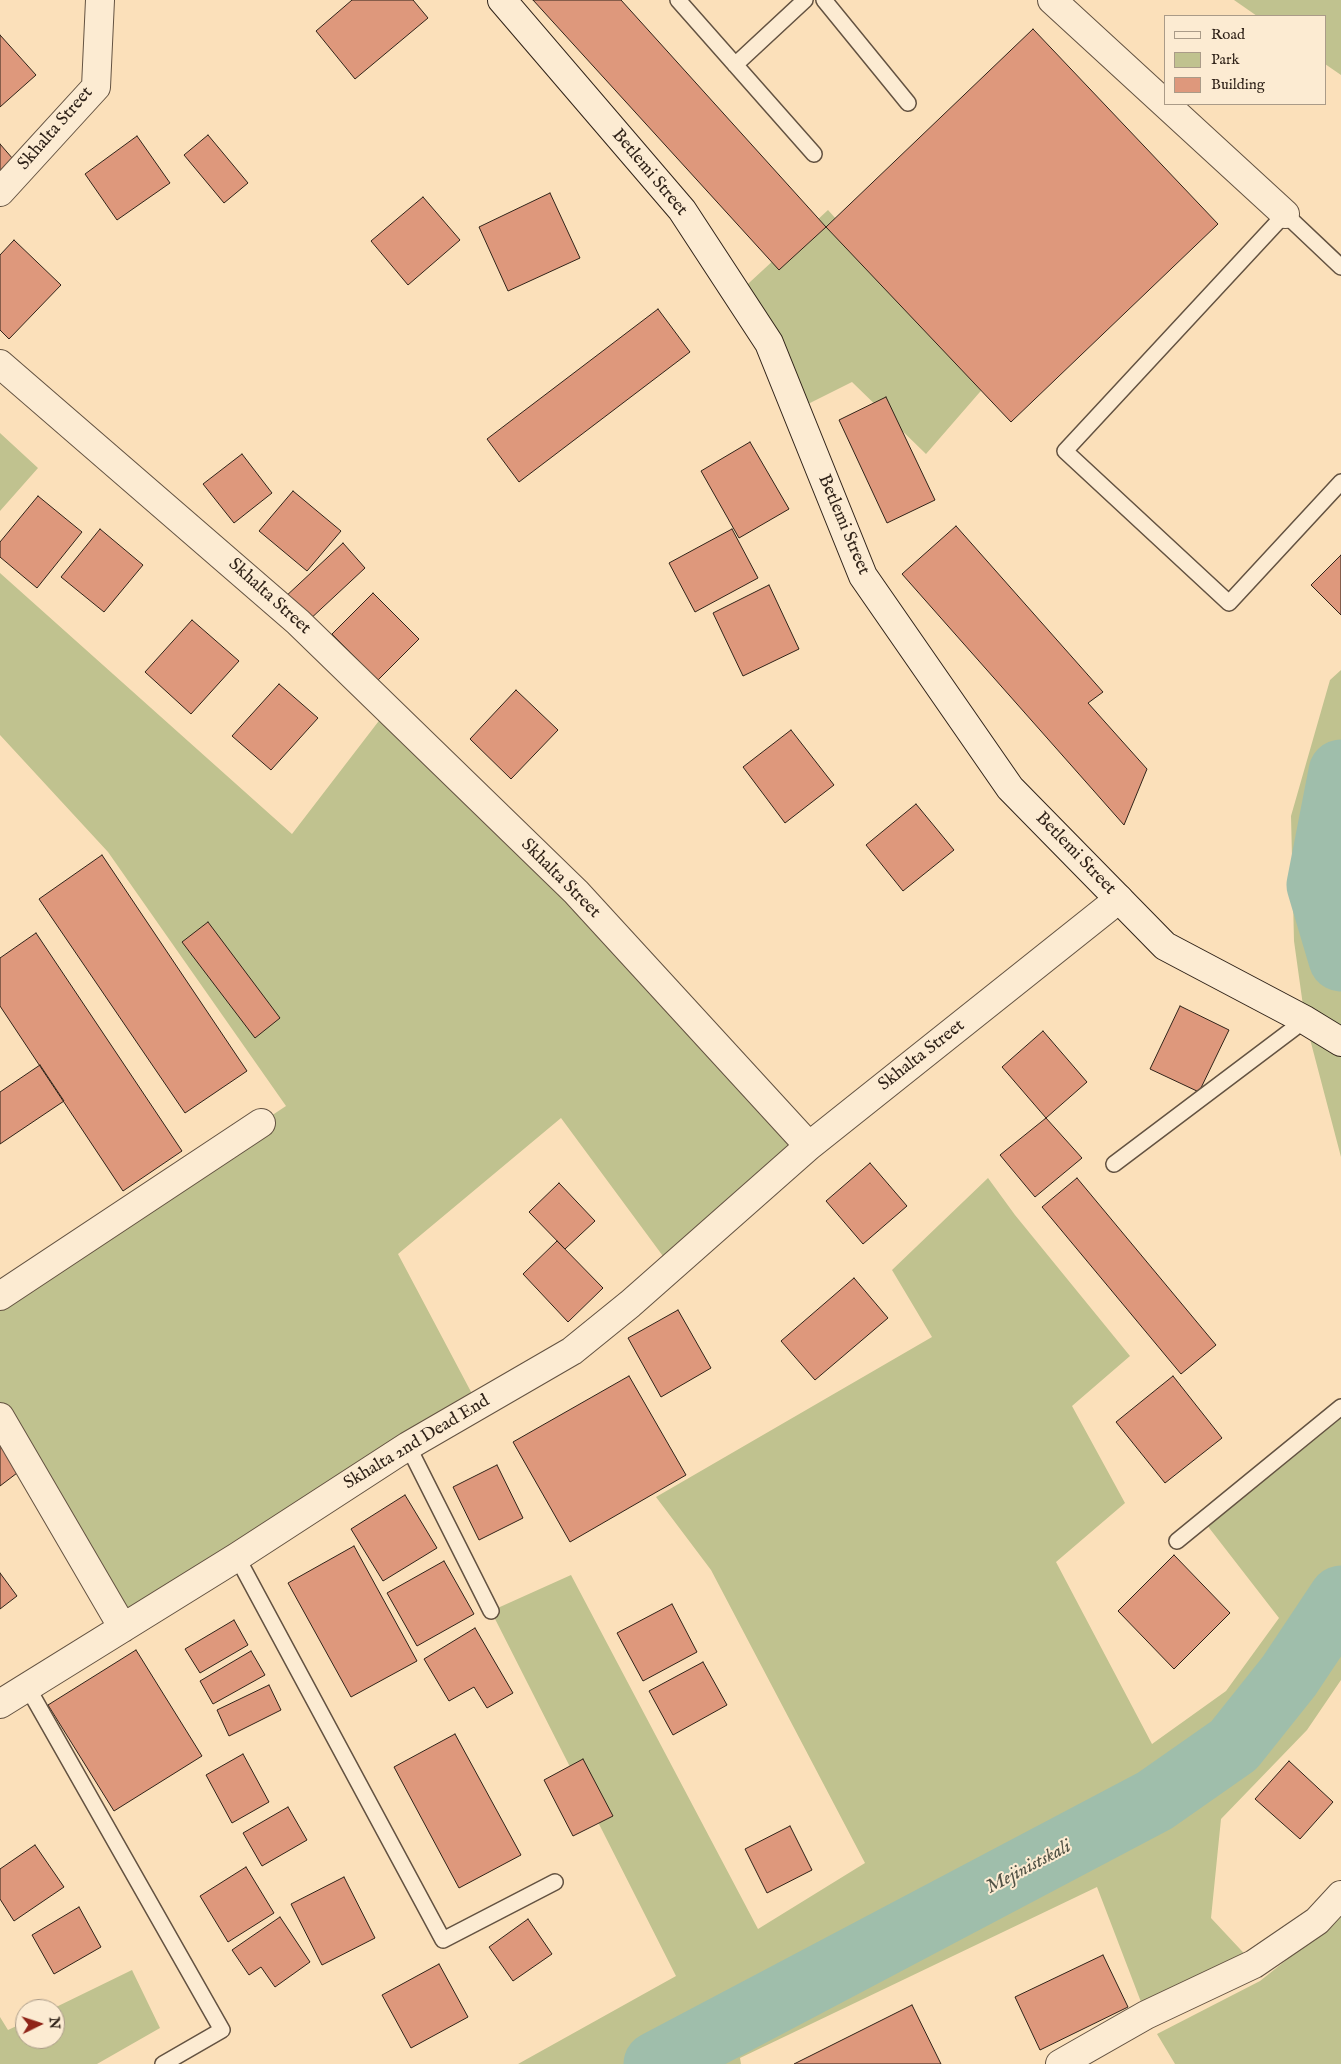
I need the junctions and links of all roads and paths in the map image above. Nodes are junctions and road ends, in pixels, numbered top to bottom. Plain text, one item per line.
1 (100, 0) edge
2 (502, 0) edge
3 (678, 0) edge
4 (805, 0) edge
5 (824, 0) edge
6 (1052, 0) edge
7 (735, 65) junction
8 (908, 103) dead end
9 (1164, 103) edge
10 (1166, 105) edge
11 (814, 154) dead end
12 (0, 192) edge
13 (1285, 214) junction
14 (1341, 267) edge
15 (0, 364) edge
16 (1341, 482) edge
17 (1119, 900) junction
18 (1305, 1020) junction
19 (1341, 1042) edge
20 (261, 1123) dead end
21 (809, 1146) junction
22 (1114, 1164) dead end
23 (0, 1296) edge
24 (1341, 1407) edge
25 (0, 1417) edge
26 (408, 1446) junction
27 (1177, 1541) dead end
28 (236, 1557) junction
29 (491, 1611) dead end
30 (123, 1628) junction
31 (28, 1688) junction
32 (0, 1704) edge
33 (556, 1882) dead end
34 (1341, 1895) edge
35 (163, 2064) edge
36 (1060, 2064) edge

1 - 12 street, Skhalta Street
2 - 17 street, Betlemi Street
3 - 7 lane
4 - 7 lane
5 - 8 lane
6 - 9 street
7 - 11 lane
10 - 13 street
13 - 14 lane
13 - 16 lane
15 - 21 street, Skhalta Street
17 - 18 street, Betlemi Street
17 - 21 street, Skhalta Street
18 - 19 street, Betlemi Street
18 - 22 lane
20 - 23 street
21 - 26 street, Skhalta 2nd Dead End
24 - 27 lane
25 - 30 street
26 - 28 street, Skhalta 2nd Dead End
26 - 29 lane
28 - 30 street, Skhalta 2nd Dead End
28 - 33 lane
30 - 31 street, Skhalta 2nd Dead End
31 - 32 street, Skhalta 2nd Dead End
31 - 35 lane
34 - 36 street

